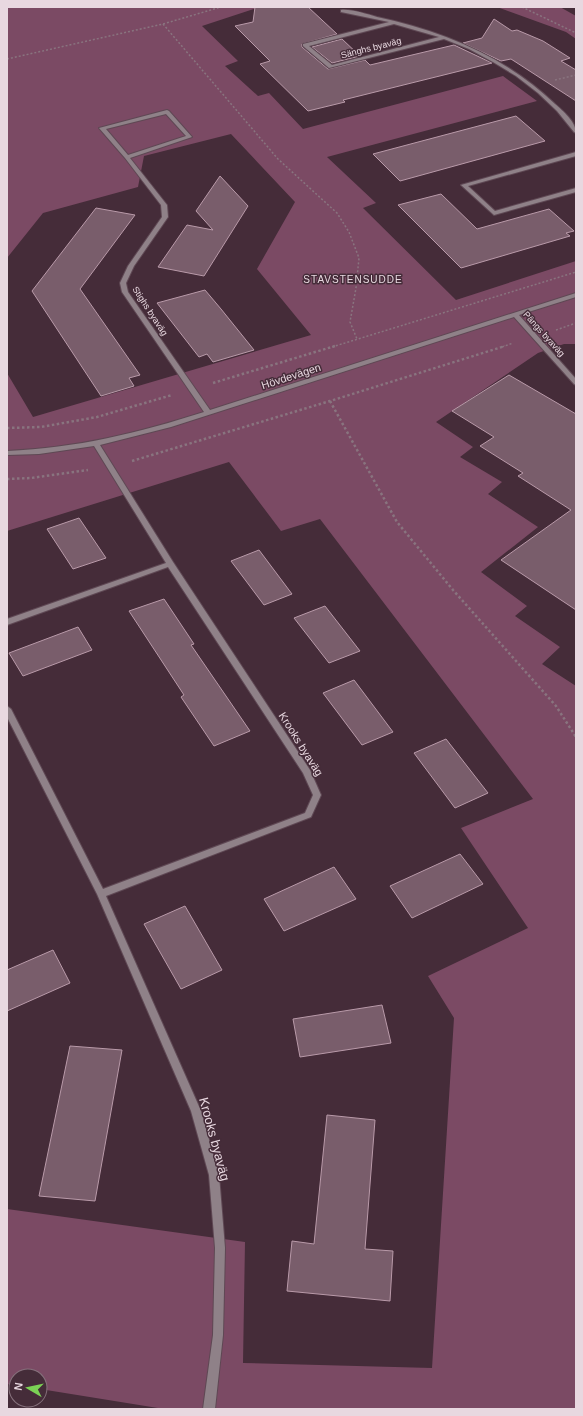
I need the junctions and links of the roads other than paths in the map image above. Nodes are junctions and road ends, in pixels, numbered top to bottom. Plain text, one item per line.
1 (343, 11) dead end
2 (394, 22) junction
3 (444, 38) junction
4 (576, 131) edge
5 (576, 154) edge
6 (127, 157) junction
7 (576, 190) edge
8 (576, 295) edge
9 (515, 314) junction
10 (576, 383) edge
11 (208, 412) junction
12 (97, 445) junction
13 (7, 453) edge
14 (170, 564) junction
15 (7, 622) edge
16 (7, 709) edge
17 (101, 894) junction
18 (209, 1409) edge

1 - 2 street, Sänghs byaväg
2 - 3 street, Sänghs byaväg
2 - 3 street, Sänghs byaväg
3 - 4 street, Sänghs byaväg
5 - 7 street
6 - 6 street, Stighs byaväg
6 - 11 street, Stighs byaväg
8 - 9 street, Hövdevägen
9 - 10 street, Pängs byaväg
9 - 11 street, Hövdevägen
11 - 12 street, Hövdevägen
12 - 13 street, Hövdevägen
12 - 14 street, Krooks byaväg
14 - 15 street
14 - 17 street, Krooks byaväg
16 - 17 street, Krooks byaväg
17 - 18 street, Krooks byaväg

